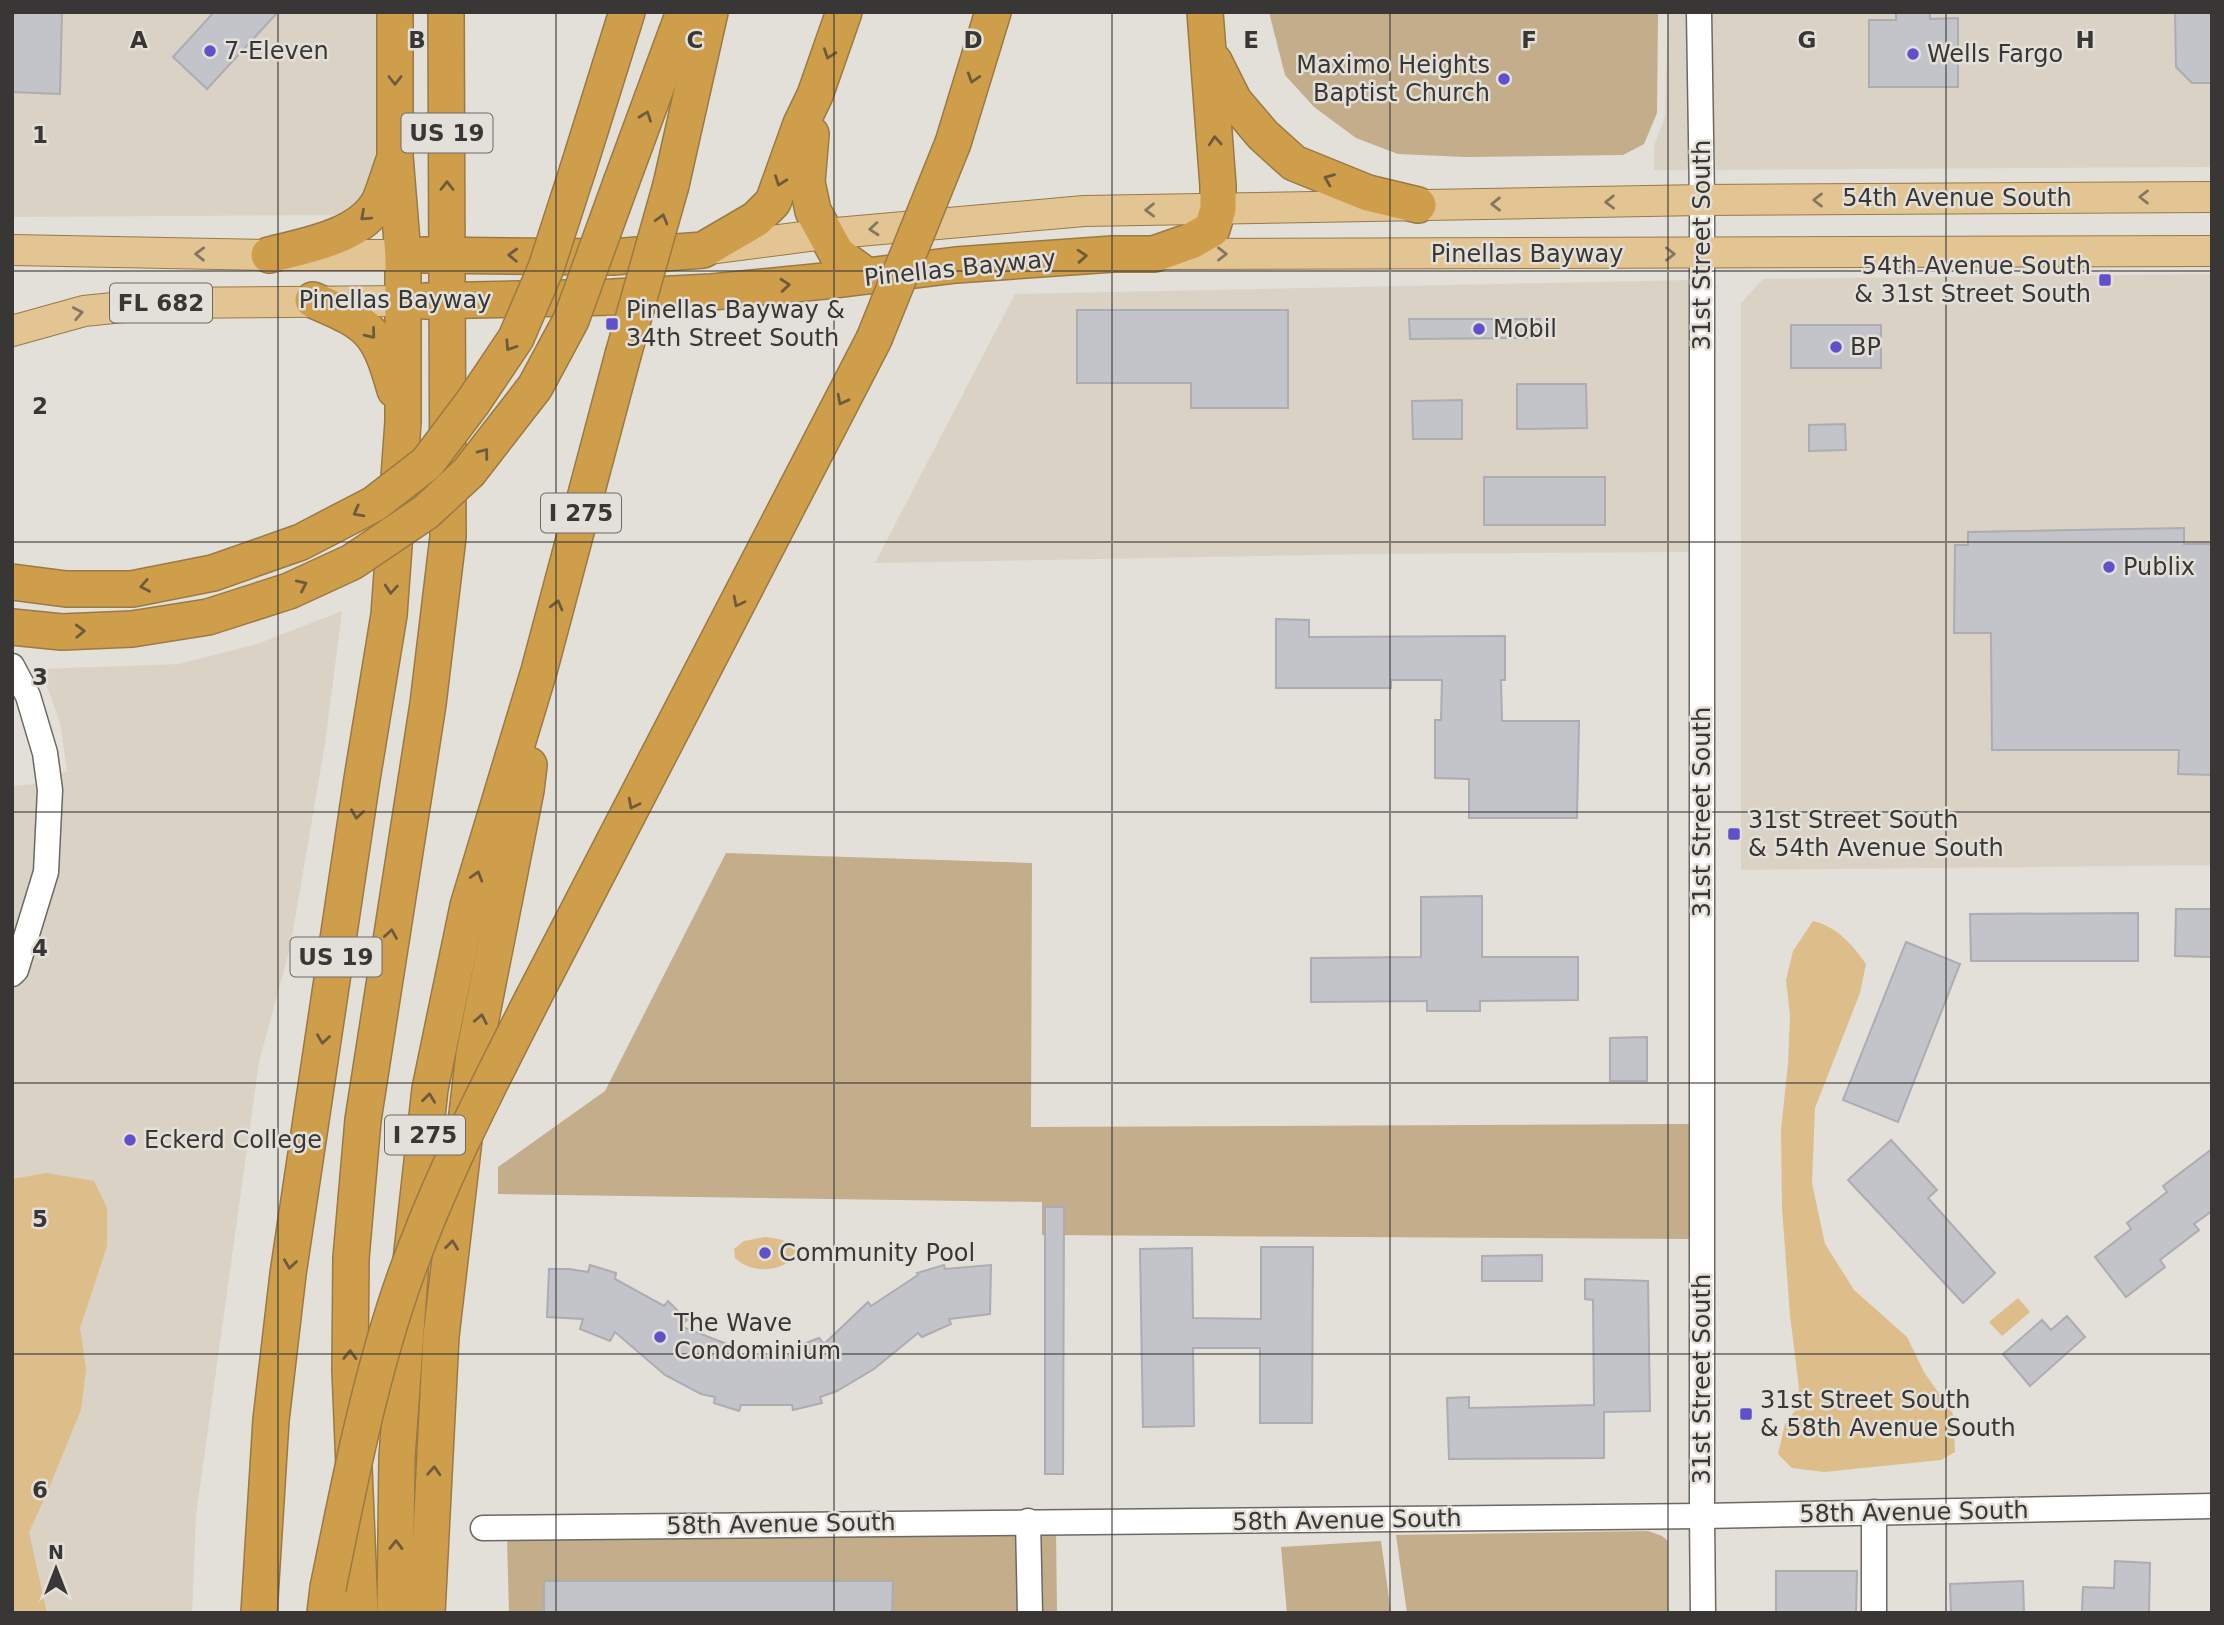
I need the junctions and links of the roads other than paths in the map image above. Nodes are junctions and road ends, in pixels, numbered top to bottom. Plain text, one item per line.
1 (396, 12) edge
2 (446, 12) edge
3 (628, 12) edge
4 (684, 12) edge
5 (710, 12) edge
6 (844, 12) edge
7 (993, 12) edge
8 (1205, 12) edge
9 (1699, 12) edge
10 (1208, 49) junction
11 (815, 95) junction
12 (395, 156) junction
13 (2212, 197) edge
14 (1703, 200) junction
15 (1418, 205) junction
16 (1218, 209) junction
17 (825, 234) junction
18 (12, 250) edge
19 (703, 250) junction
20 (2212, 251) edge
21 (1154, 254) junction
22 (1703, 254) junction
23 (269, 255) junction
24 (403, 255) junction
25 (448, 255) junction
26 (867, 276) junction
27 (313, 300) junction
28 (404, 301) junction
29 (448, 301) junction
30 (12, 331) edge
31 (403, 422) junction
32 (12, 582) edge
33 (12, 628) edge
34 (12, 666) edge
35 (539, 671) junction
36 (12, 974) edge
37 (2212, 1506) edge
38 (1874, 1513) junction
39 (1702, 1516) junction
40 (1028, 1521) junction
41 (483, 1528) dead end
42 (327, 1601) edge
43 (258, 1613) edge
44 (360, 1613) edge
45 (395, 1613) edge
46 (426, 1613) edge
47 (1030, 1613) edge
48 (1703, 1613) edge
49 (1874, 1613) edge

1 -> 12 highway, US 19
25 -> 2 highway, US 19
3 -> 32 highway, bridge
33 -> 4 highway, bridge
35 -> 5 highway, I 275, bridge
6 -> 11 highway
7 -> 42 highway, I 275, bridge
8 - 10 highway
9 - 14 street, 31st Street South
15 -> 10 highway
16 -> 10 highway
11 - 17 highway
11 -> 19 highway
12 -> 23 highway
12 - 24 highway, US 19
13 -> 14 main road, 54th Avenue South
14 -> 15 main road, Pinellas Bayway
14 - 22 street, 31st Street South
15 - 16 main road, Pinellas Bayway
16 -> 17 main road, Pinellas Bayway
16 - 21 highway
17 - 19 main road, Pinellas Bayway
17 - 26 highway
23 -> 18 main road, Pinellas Bayway / FL 682
19 -> 25 highway, Pinellas Bayway
20 - 22 main road
21 -> 22 main road, Pinellas Bayway
26 -> 21 highway, Pinellas Bayway
22 - 39 street, 31st Street South
23 - 24 main road, Pinellas Bayway / FL 682
24 - 25 highway, Pinellas Bayway / FL 682
24 - 28 highway, US 19
25 - 29 highway, US 19
29 -> 26 highway, Pinellas Bayway
27 - 28 main road, Pinellas Bayway / FL 682
30 -> 27 main road, Pinellas Bayway / FL 682
27 -> 31 highway
28 - 29 highway, Pinellas Bayway / FL 682
28 - 31 highway, US 19
44 -> 29 highway, US 19
31 -> 43 highway, US 19
34 - 36 street
45 -> 35 highway, I 275
46 -> 35 highway
37 - 38 street, 58th Avenue South
38 - 39 street, 58th Avenue South
38 - 49 street
39 - 40 street, 58th Avenue South
39 - 48 street, 31st Street South
40 - 41 street, 58th Avenue South
40 - 47 street

